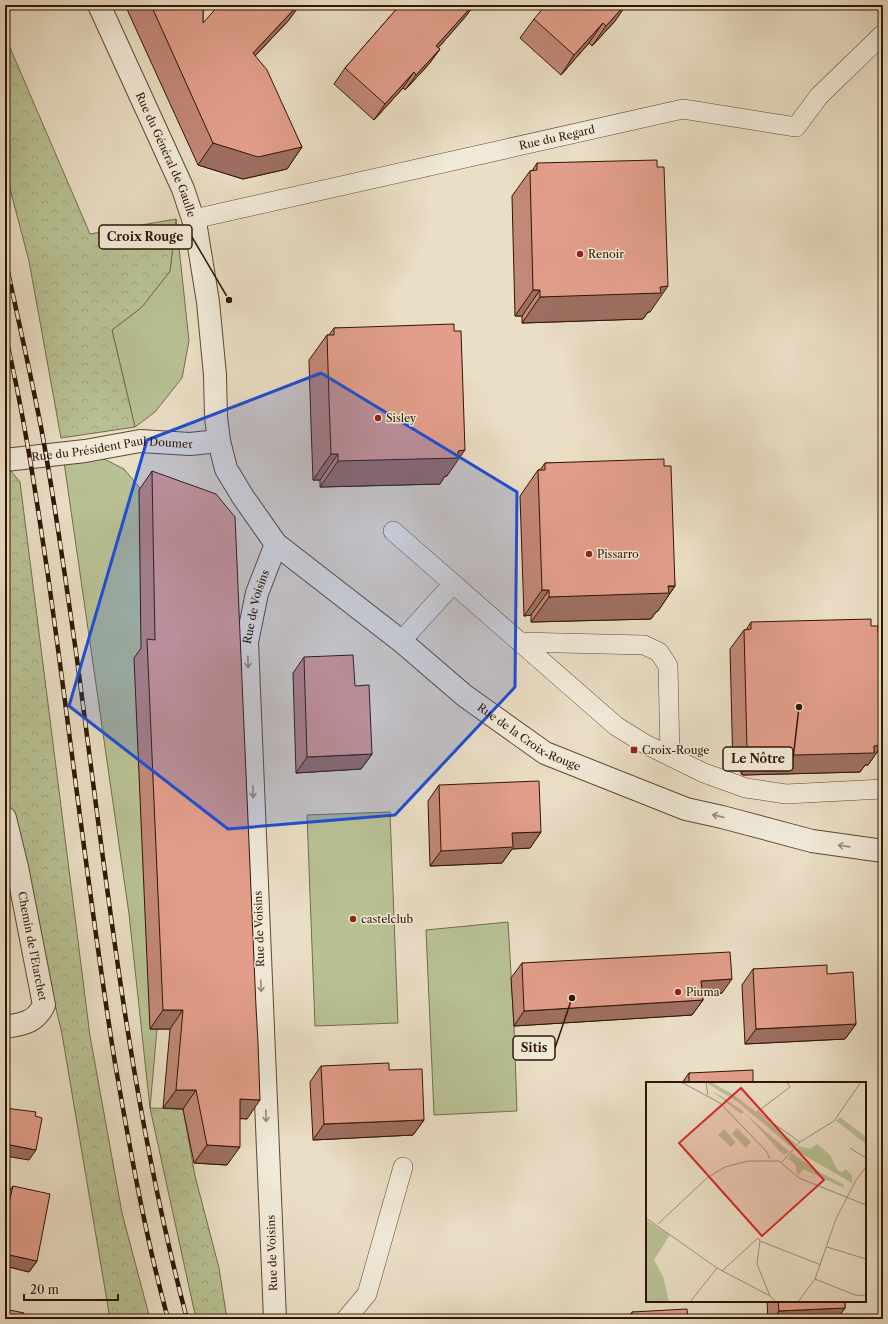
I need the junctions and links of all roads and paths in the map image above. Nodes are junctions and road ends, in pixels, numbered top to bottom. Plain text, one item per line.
1 (99, 5) edge
2 (883, 34) edge
3 (194, 219) junction
4 (219, 441) junction
5 (5, 460) edge
6 (243, 498) joint
7 (393, 531) dead end
8 (276, 544) junction
9 (453, 584) junction
10 (401, 641) junction
11 (520, 642) junction
12 (670, 756) junction
13 (883, 789) edge
14 (5, 818) edge
15 (883, 851) edge
16 (5, 1027) edge
17 (403, 1167) dead end
18 (275, 1319) edge
19 (346, 1319) edge

1 - 3 street, Rue du Général de Gaulle
2 - 3 lane, Rue du Regard
3 - 4 street, Rue du Général de Gaulle
4 - 5 street, Rue du Président Paul Doumer
4 - 6 street, Rue du Général de Gaulle
6 - 8 street, Rue de la Croix-Rouge
7 - 9 lane
8 - 10 street, Rue de la Croix-Rouge
8 -> 18 street, Rue de Voisins
9 - 10 lane
9 - 11 lane
15 -> 10 street, Rue de la Croix-Rouge
11 - 12 lane
11 - 12 lane
12 - 13 lane
14 - 16 street, Chemin de l'Etarchet
17 - 19 lane

